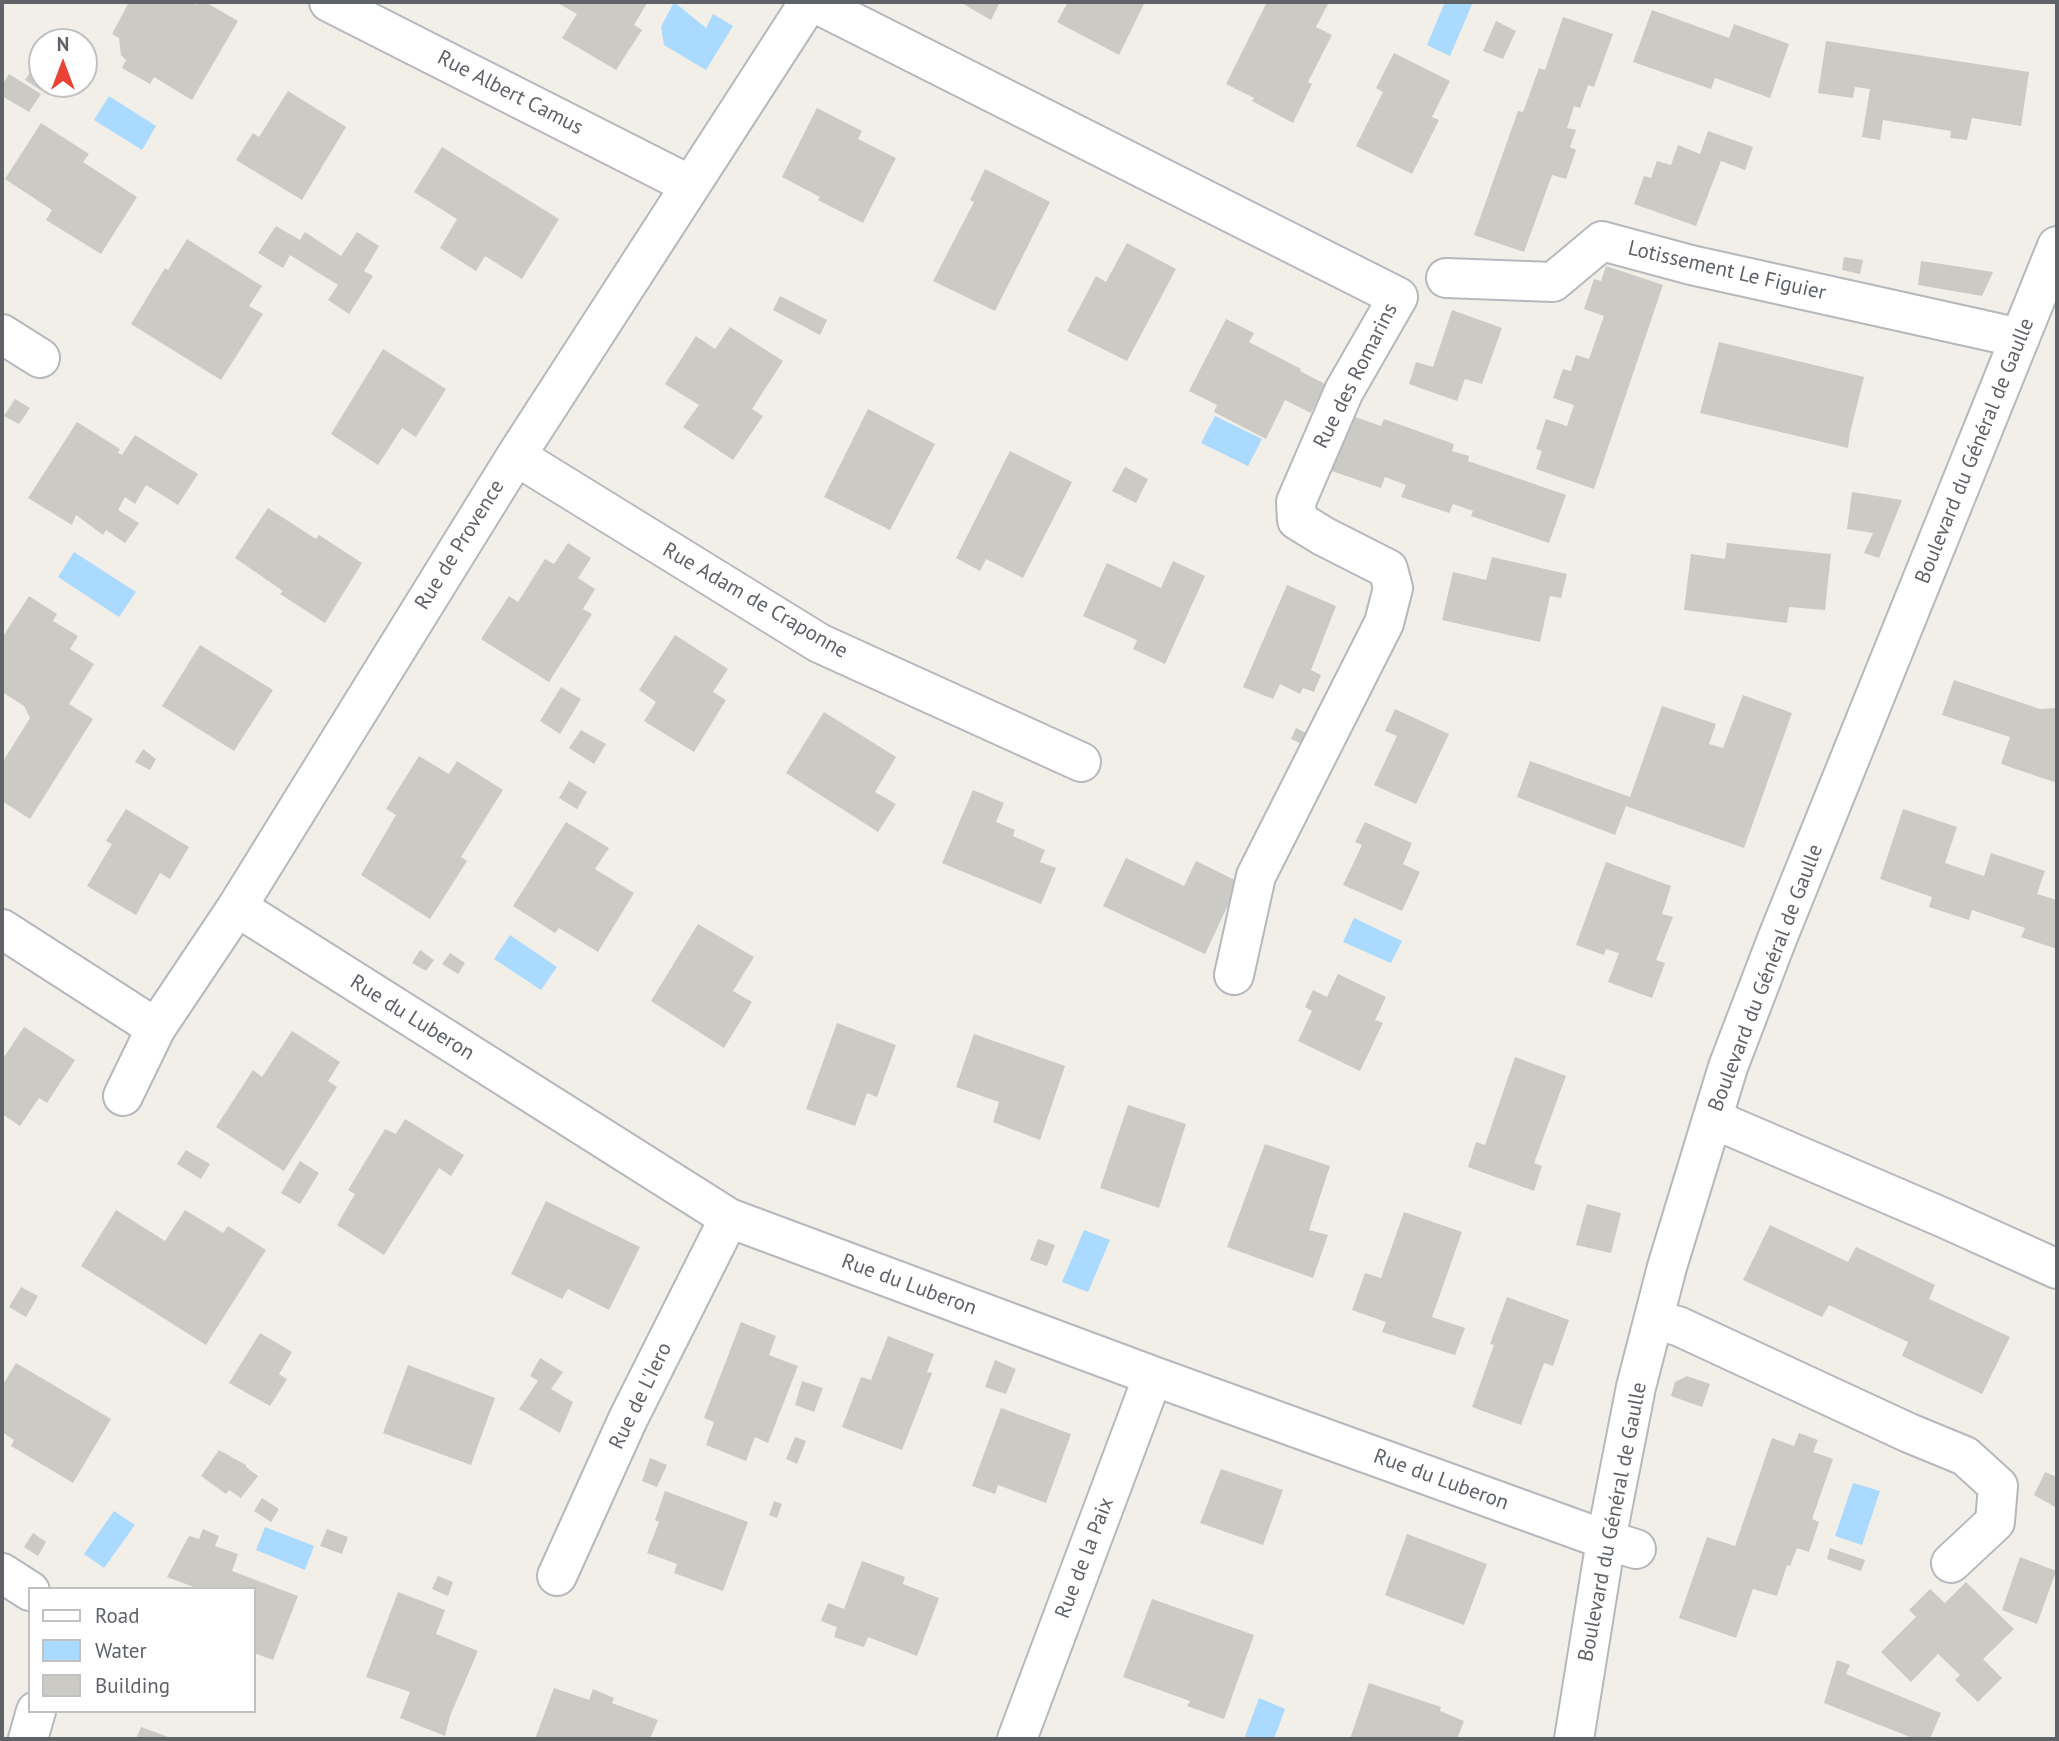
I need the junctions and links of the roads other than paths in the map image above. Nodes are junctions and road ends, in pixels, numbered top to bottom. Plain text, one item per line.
1 (330, 2) edge
2 (811, 2) edge
3 (690, 185) junction
4 (2057, 246) edge
5 (1446, 278) dead end
6 (2, 334) edge
7 (2020, 338) junction
8 (40, 358) dead end
9 (516, 456) junction
10 (1081, 762) dead end
11 (237, 907) junction
12 (2, 929) edge
13 (1234, 975) dead end
14 (156, 1028) junction
15 (123, 1096) dead end
16 (1713, 1119) junction
17 (729, 1218) junction
18 (2057, 1269) edge
19 (1654, 1320) junction
20 (1153, 1376) junction
21 (1621, 1544) junction
22 (1951, 1563) dead end
23 (2, 1573) edge
24 (557, 1576) dead end
25 (28, 1590) edge
26 (35, 1713) edge
27 (28, 1739) edge
28 (1017, 1739) edge
29 (1574, 1739) edge

1 - 3 street, Rue Albert Camus
2 - 3 street, Rue de Provence
2 - 13 street, Rue des Romarins
3 - 9 street, Rue de Provence
4 - 7 street, Boulevard du Général de Gaulle
5 - 7 street, Lotissement Le Figuier
6 - 8 street
7 - 16 street, Boulevard du Général de Gaulle
9 - 10 street, Rue Adam de Craponne
9 - 11 street, Rue de Provence
11 - 14 street, Rue de Provence
11 - 17 street, Rue du Luberon
12 - 14 street
14 - 15 street, Rue de Provence
16 - 18 street
16 - 19 street, Boulevard du Général de Gaulle
17 - 20 street, Rue du Luberon
17 - 24 street, Rue de L'Iero
19 - 21 street, Boulevard du Général de Gaulle
19 - 22 street
20 - 21 street, Rue du Luberon
20 - 28 street, Rue de la Paix
21 - 29 street, Boulevard du Général de Gaulle
23 - 25 street
26 - 27 street

